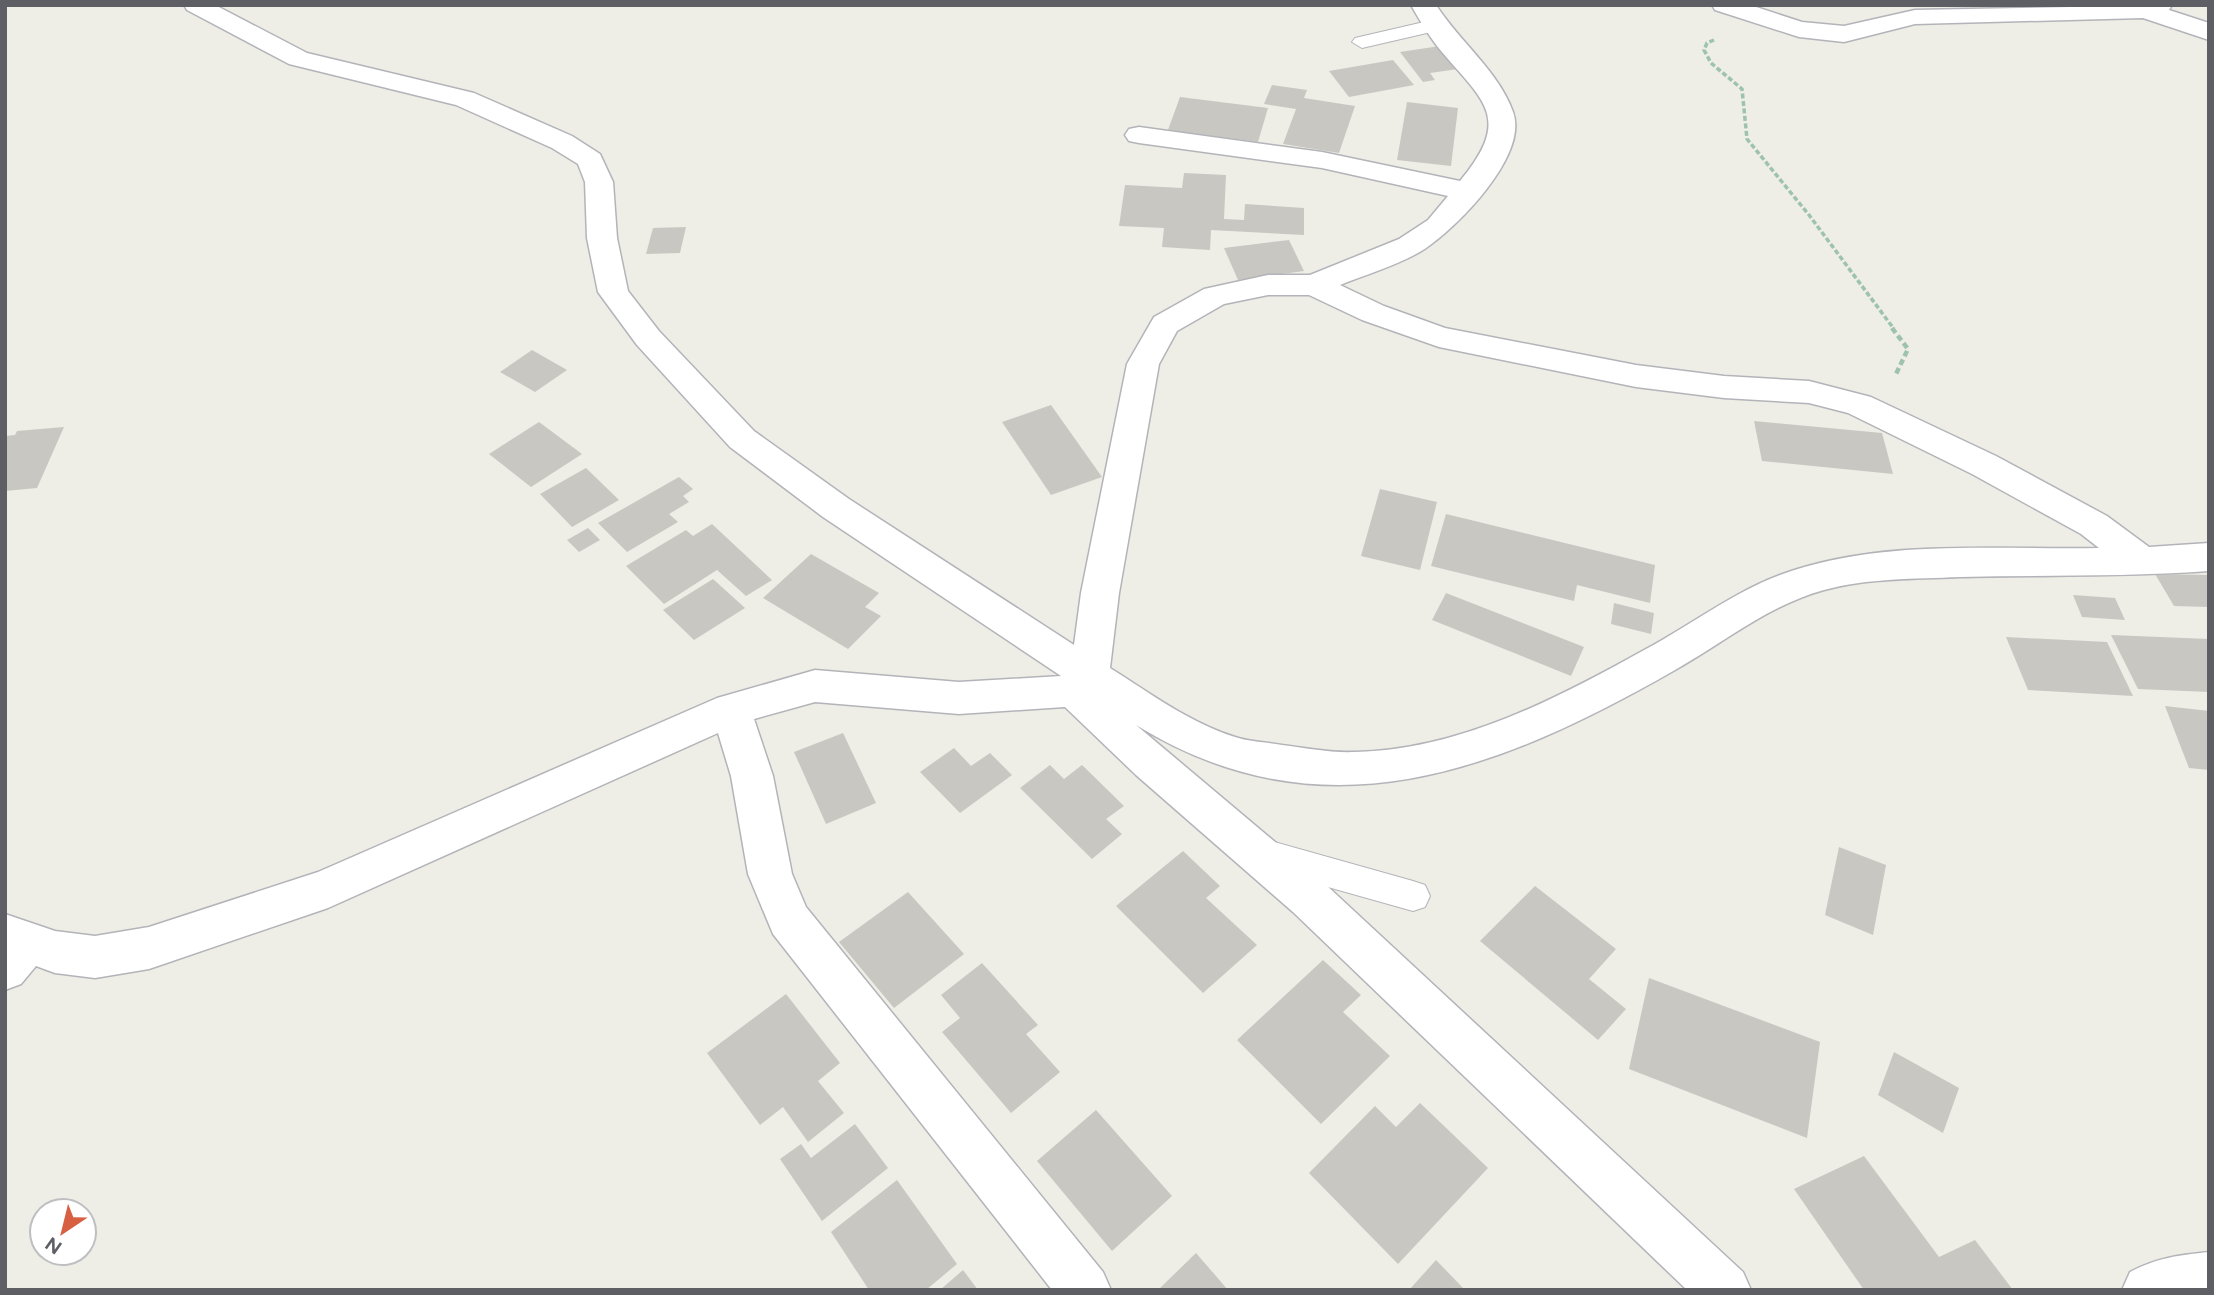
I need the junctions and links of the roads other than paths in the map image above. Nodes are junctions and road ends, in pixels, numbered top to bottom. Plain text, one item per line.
1 (196, 5) edge
2 (1724, 5) edge
3 (2152, 8) edge
4 (1430, 15) edge
5 (2209, 32) edge
6 (1362, 42) dead end
7 (1139, 135) dead end
8 (1469, 192) junction
9 (1314, 285) junction
10 (2209, 557) edge
11 (2144, 563) junction
12 (1082, 683) junction
13 (731, 709) junction
14 (1254, 851) junction
15 (1413, 895) dead end
16 (13, 948) edge
17 (2209, 1278) edge
18 (1085, 1290) edge
19 (1726, 1290) edge
20 (2148, 1290) edge

1 - 12 street
2 - 3 street
3 - 5 street
4 - 6 lane
4 - 8 street
7 - 8 street
8 - 9 street
9 - 11 street
9 - 12 street
10 - 11 street
11 - 12 street
12 - 13 street
12 - 14 street
13 - 16 street
13 - 18 street
14 - 15 lane
14 - 19 street
17 - 20 street

